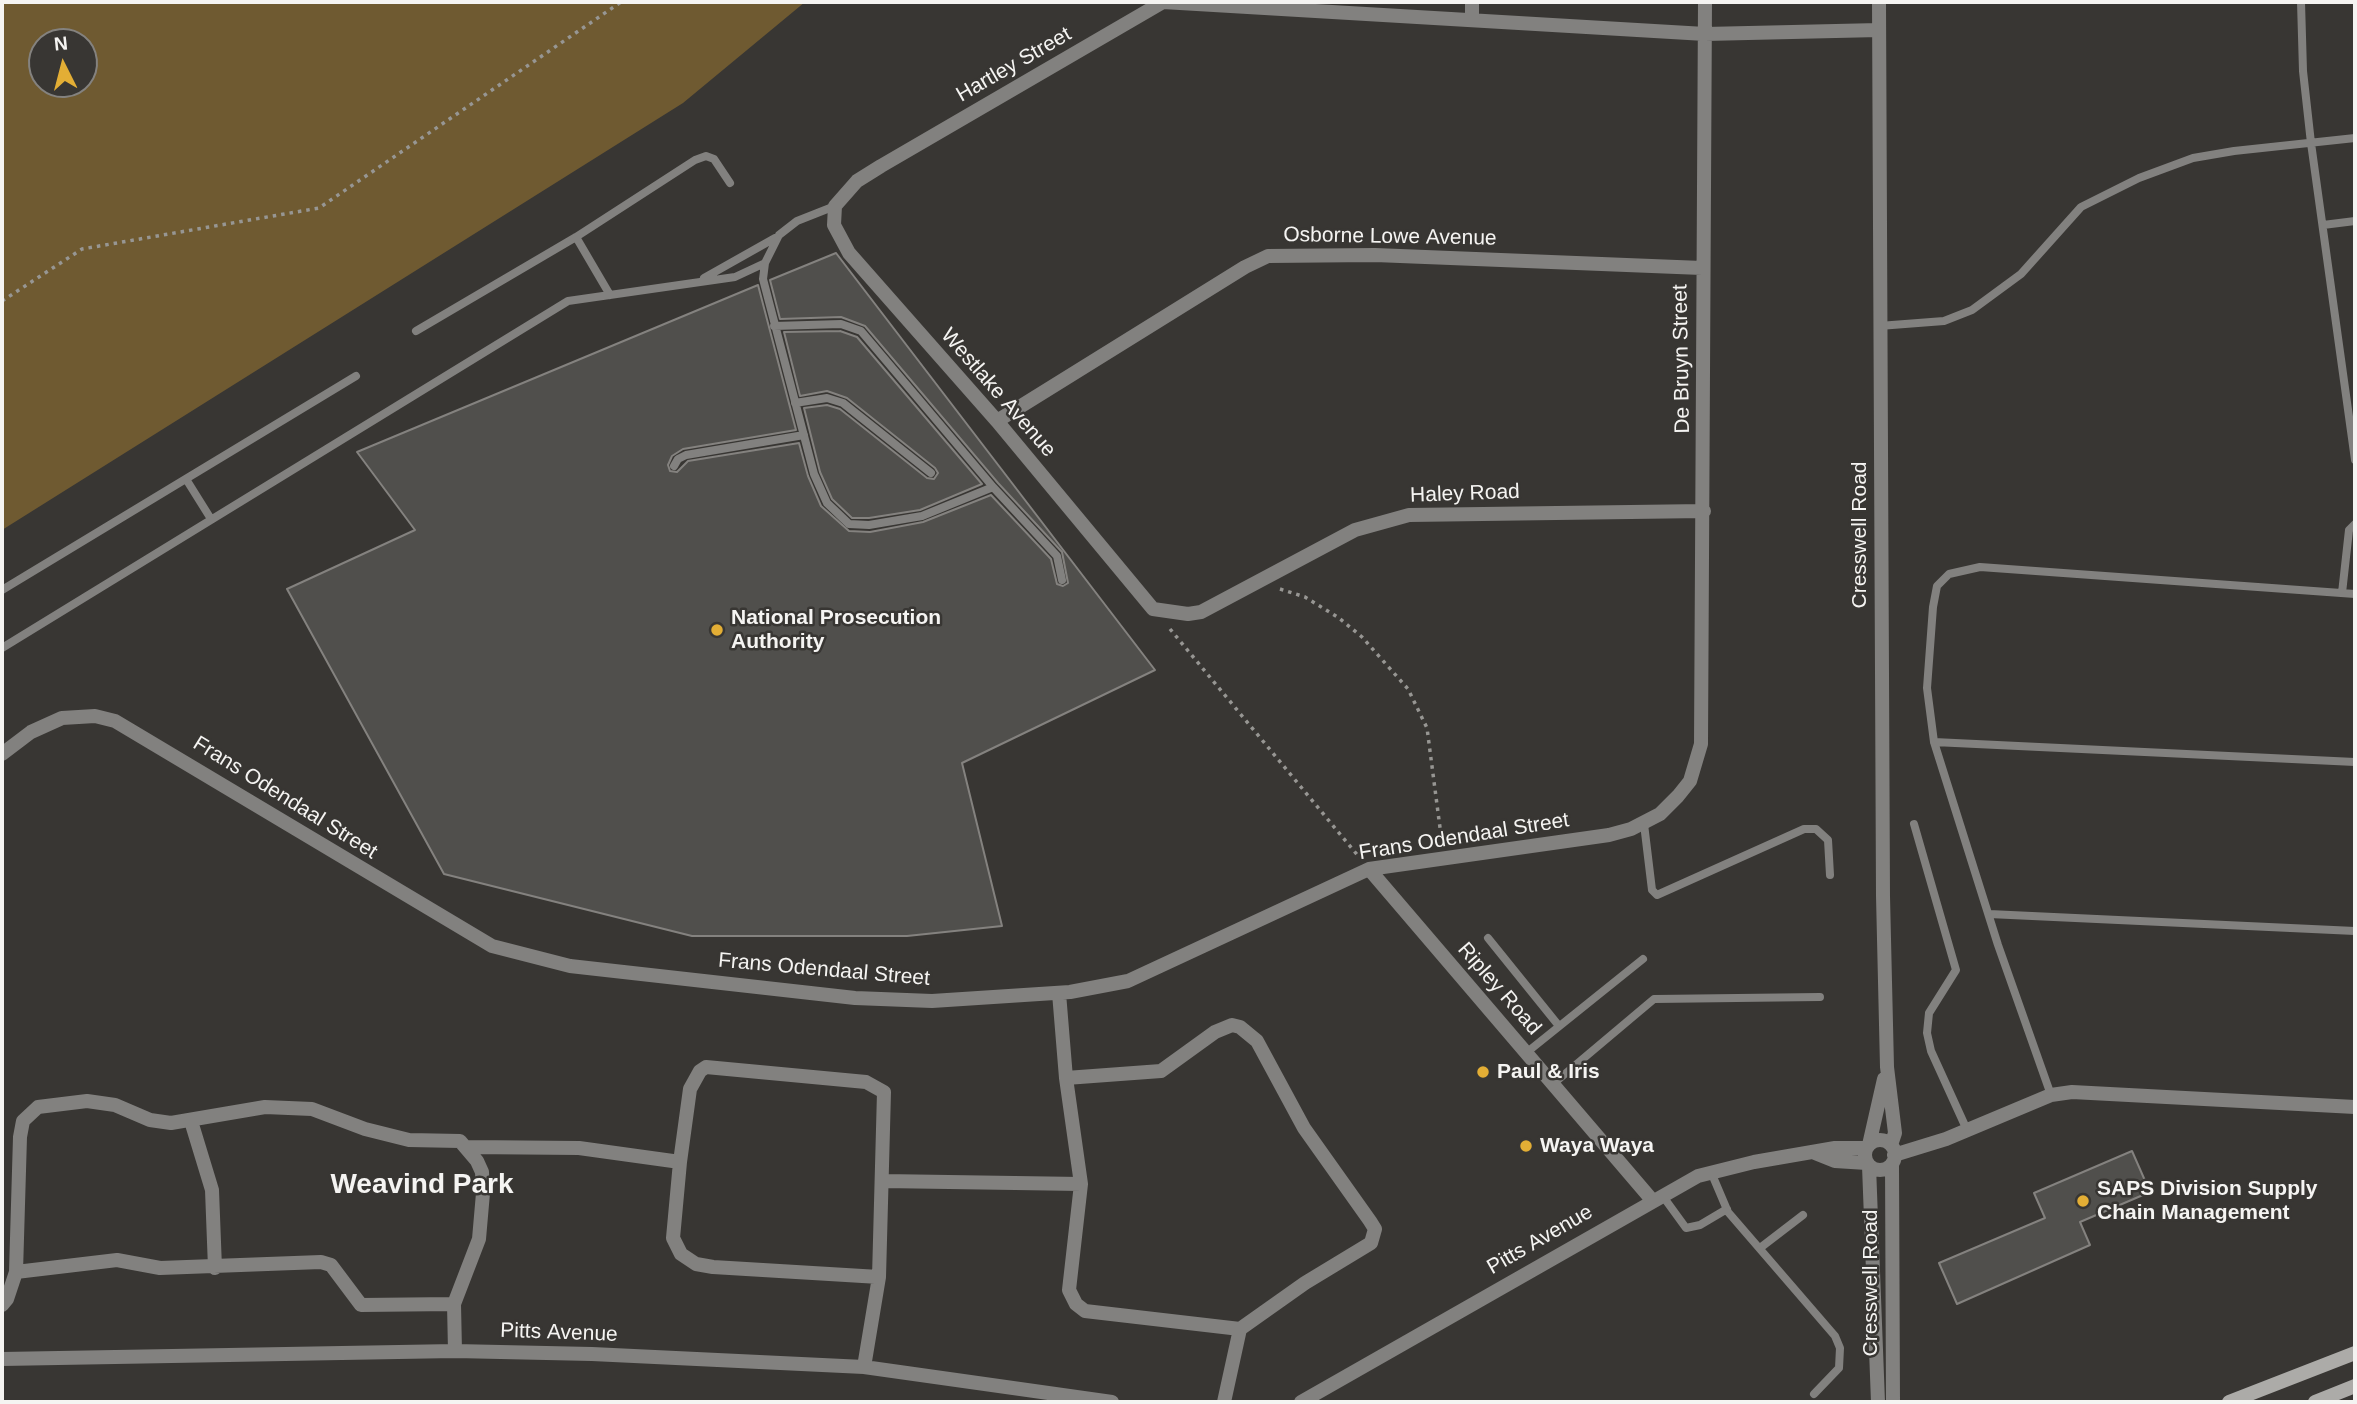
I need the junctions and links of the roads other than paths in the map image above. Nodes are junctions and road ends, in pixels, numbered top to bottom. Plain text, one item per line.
1 (1163, 2) edge
2 (1472, 2) edge
3 (1705, 2) edge
4 (1879, 2) edge
5 (2301, 2) edge
6 (1472, 20) junction
7 (1879, 30) junction
8 (1705, 34) junction
9 (2355, 138) edge
10 (2311, 143) junction
11 (730, 183) dead end
12 (835, 206) junction
13 (2355, 221) edge
14 (2323, 225) junction
15 (779, 235) junction
16 (576, 237) junction
17 (765, 263) junction
18 (1702, 268) junction
19 (698, 281) junction
20 (610, 295) junction
21 (774, 326) junction
22 (1880, 326) junction
23 (416, 331) dead end
24 (356, 376) dead end
25 (795, 403) junction
26 (997, 421) junction
27 (804, 435) junction
28 (2355, 460) edge
29 (674, 466) dead end
30 (931, 472) dead end
31 (186, 479) junction
32 (993, 486) junction
33 (1704, 511) junction
34 (211, 519) junction
35 (2355, 524) edge
36 (1062, 580) dead end
37 (2, 590) edge
38 (2342, 593) junction
39 (2355, 594) edge
40 (1153, 609) joint
41 (2, 648) edge
42 (1703, 716) joint
43 (1934, 742) junction
44 (2, 754) edge
45 (2355, 762) edge
46 (1644, 824) junction
47 (1913, 824) dead end
48 (1369, 869) junction
49 (1830, 875) dead end
50 (1989, 914) junction
51 (2355, 930) edge
52 (1488, 938) dead end
53 (1643, 959) dead end
54 (1059, 993) junction
55 (1819, 997) dead end
56 (1559, 1026) junction
57 (1526, 1053) junction
58 (1887, 1067) junction
59 (1066, 1079) junction
60 (1553, 1084) junction
61 (2051, 1095) junction
62 (2355, 1107) edge
63 (191, 1121) junction
64 (1968, 1130) junction
65 (468, 1147) junction
66 (1868, 1155) junction
67 (1893, 1155) junction
68 (680, 1162) junction
69 (1711, 1172) junction
70 (883, 1181) junction
71 (1081, 1184) junction
72 (1657, 1198) junction
73 (1727, 1209) junction
74 (1803, 1215) dead end
75 (1760, 1248) junction
76 (215, 1268) junction
77 (16, 1272) junction
78 (879, 1277) junction
79 (454, 1304) junction
80 (2, 1305) edge
81 (1240, 1329) junction
82 (455, 1351) junction
83 (2355, 1353) edge
84 (2, 1359) edge
85 (864, 1367) junction
86 (2355, 1386) edge
87 (1814, 1394) dead end
88 (1112, 1402) edge
89 (1224, 1402) edge
90 (1301, 1402) edge
91 (1878, 1402) edge
92 (1893, 1402) edge
93 (2229, 1402) edge
94 (2315, 1402) edge

1 - 6 street, Hartley Street
1 - 12 street, Hartley Street
2 - 6 street
3 - 8 street, De Bruyn Street
4 - 7 street, Cresswell Road
5 - 10 lane
6 - 8 street, Hartley Street
7 - 8 street, Hartley Street
7 - 22 street, Cresswell Road
8 - 18 street, De Bruyn Street
9 - 10 lane
10 - 14 lane
10 - 22 lane
11 - 16 lane
12 - 15 lane
12 - 26 street, Westlake Avenue
13 - 14 lane
14 - 28 lane
15 - 17 lane
15 - 19 lane
16 - 20 lane
16 - 23 lane
17 - 19 lane
17 - 21 lane
18 - 26 street, Osborne Lowe Avenue
18 - 33 street, De Bruyn Street
19 - 20 lane
20 - 34 lane
21 - 25 lane
21 - 32 lane
22 - 58 street, Cresswell Road
24 - 31 lane
25 - 27 lane
25 - 30 lane
26 - 40 street, Westlake Avenue
27 - 29 lane
27 - 32 lane
31 - 34 lane
31 - 37 lane
32 - 36 lane
33 - 40 street, Haley Road
33 - 42 street, De Bruyn Street
34 - 41 lane
35 - 38 lane
38 - 39 lane
38 - 43 lane
42 - 46 street, Frans Odendaal Street
43 - 45 lane
43 - 50 lane
44 - 54 street, Frans Odendaal Street
46 - 48 street, Frans Odendaal Street
46 - 49 lane
47 - 64 lane
48 - 54 street, Frans Odendaal Street
48 - 57 street, Ripley Road
50 - 51 lane
50 - 61 lane
52 - 56 lane
53 - 56 lane
54 - 59 street
55 - 60 lane
56 - 57 lane
57 - 60 street, Ripley Road
58 - 66 street, Cresswell Road
58 - 67 street, Cresswell Road
59 - 71 street
59 - 81 street
60 - 72 street, Ripley Road
61 - 62 street
61 - 64 street
63 - 65 street
63 - 76 street
63 - 77 street
64 - 67 street
65 - 68 street
65 - 79 street
66 - 67 street
66 - 67 street
66 - 69 street, Pitts Avenue
66 - 91 street, Cresswell Road
67 - 92 street, Cresswell Road
68 - 70 street
68 - 78 street
69 - 72 street, Pitts Avenue
69 - 73 lane
70 - 71 street
70 - 78 street
71 - 81 street
72 - 73 lane
72 - 90 street, Pitts Avenue
73 - 75 lane
74 - 75 lane
75 - 87 lane
76 - 77 street
76 - 79 street
77 - 80 street
78 - 85 street
79 - 82 street
81 - 89 street
82 - 84 street, Pitts Avenue
82 - 85 street, Pitts Avenue
83 - 93 main road
85 - 88 street, Pitts Avenue
86 - 94 main road

